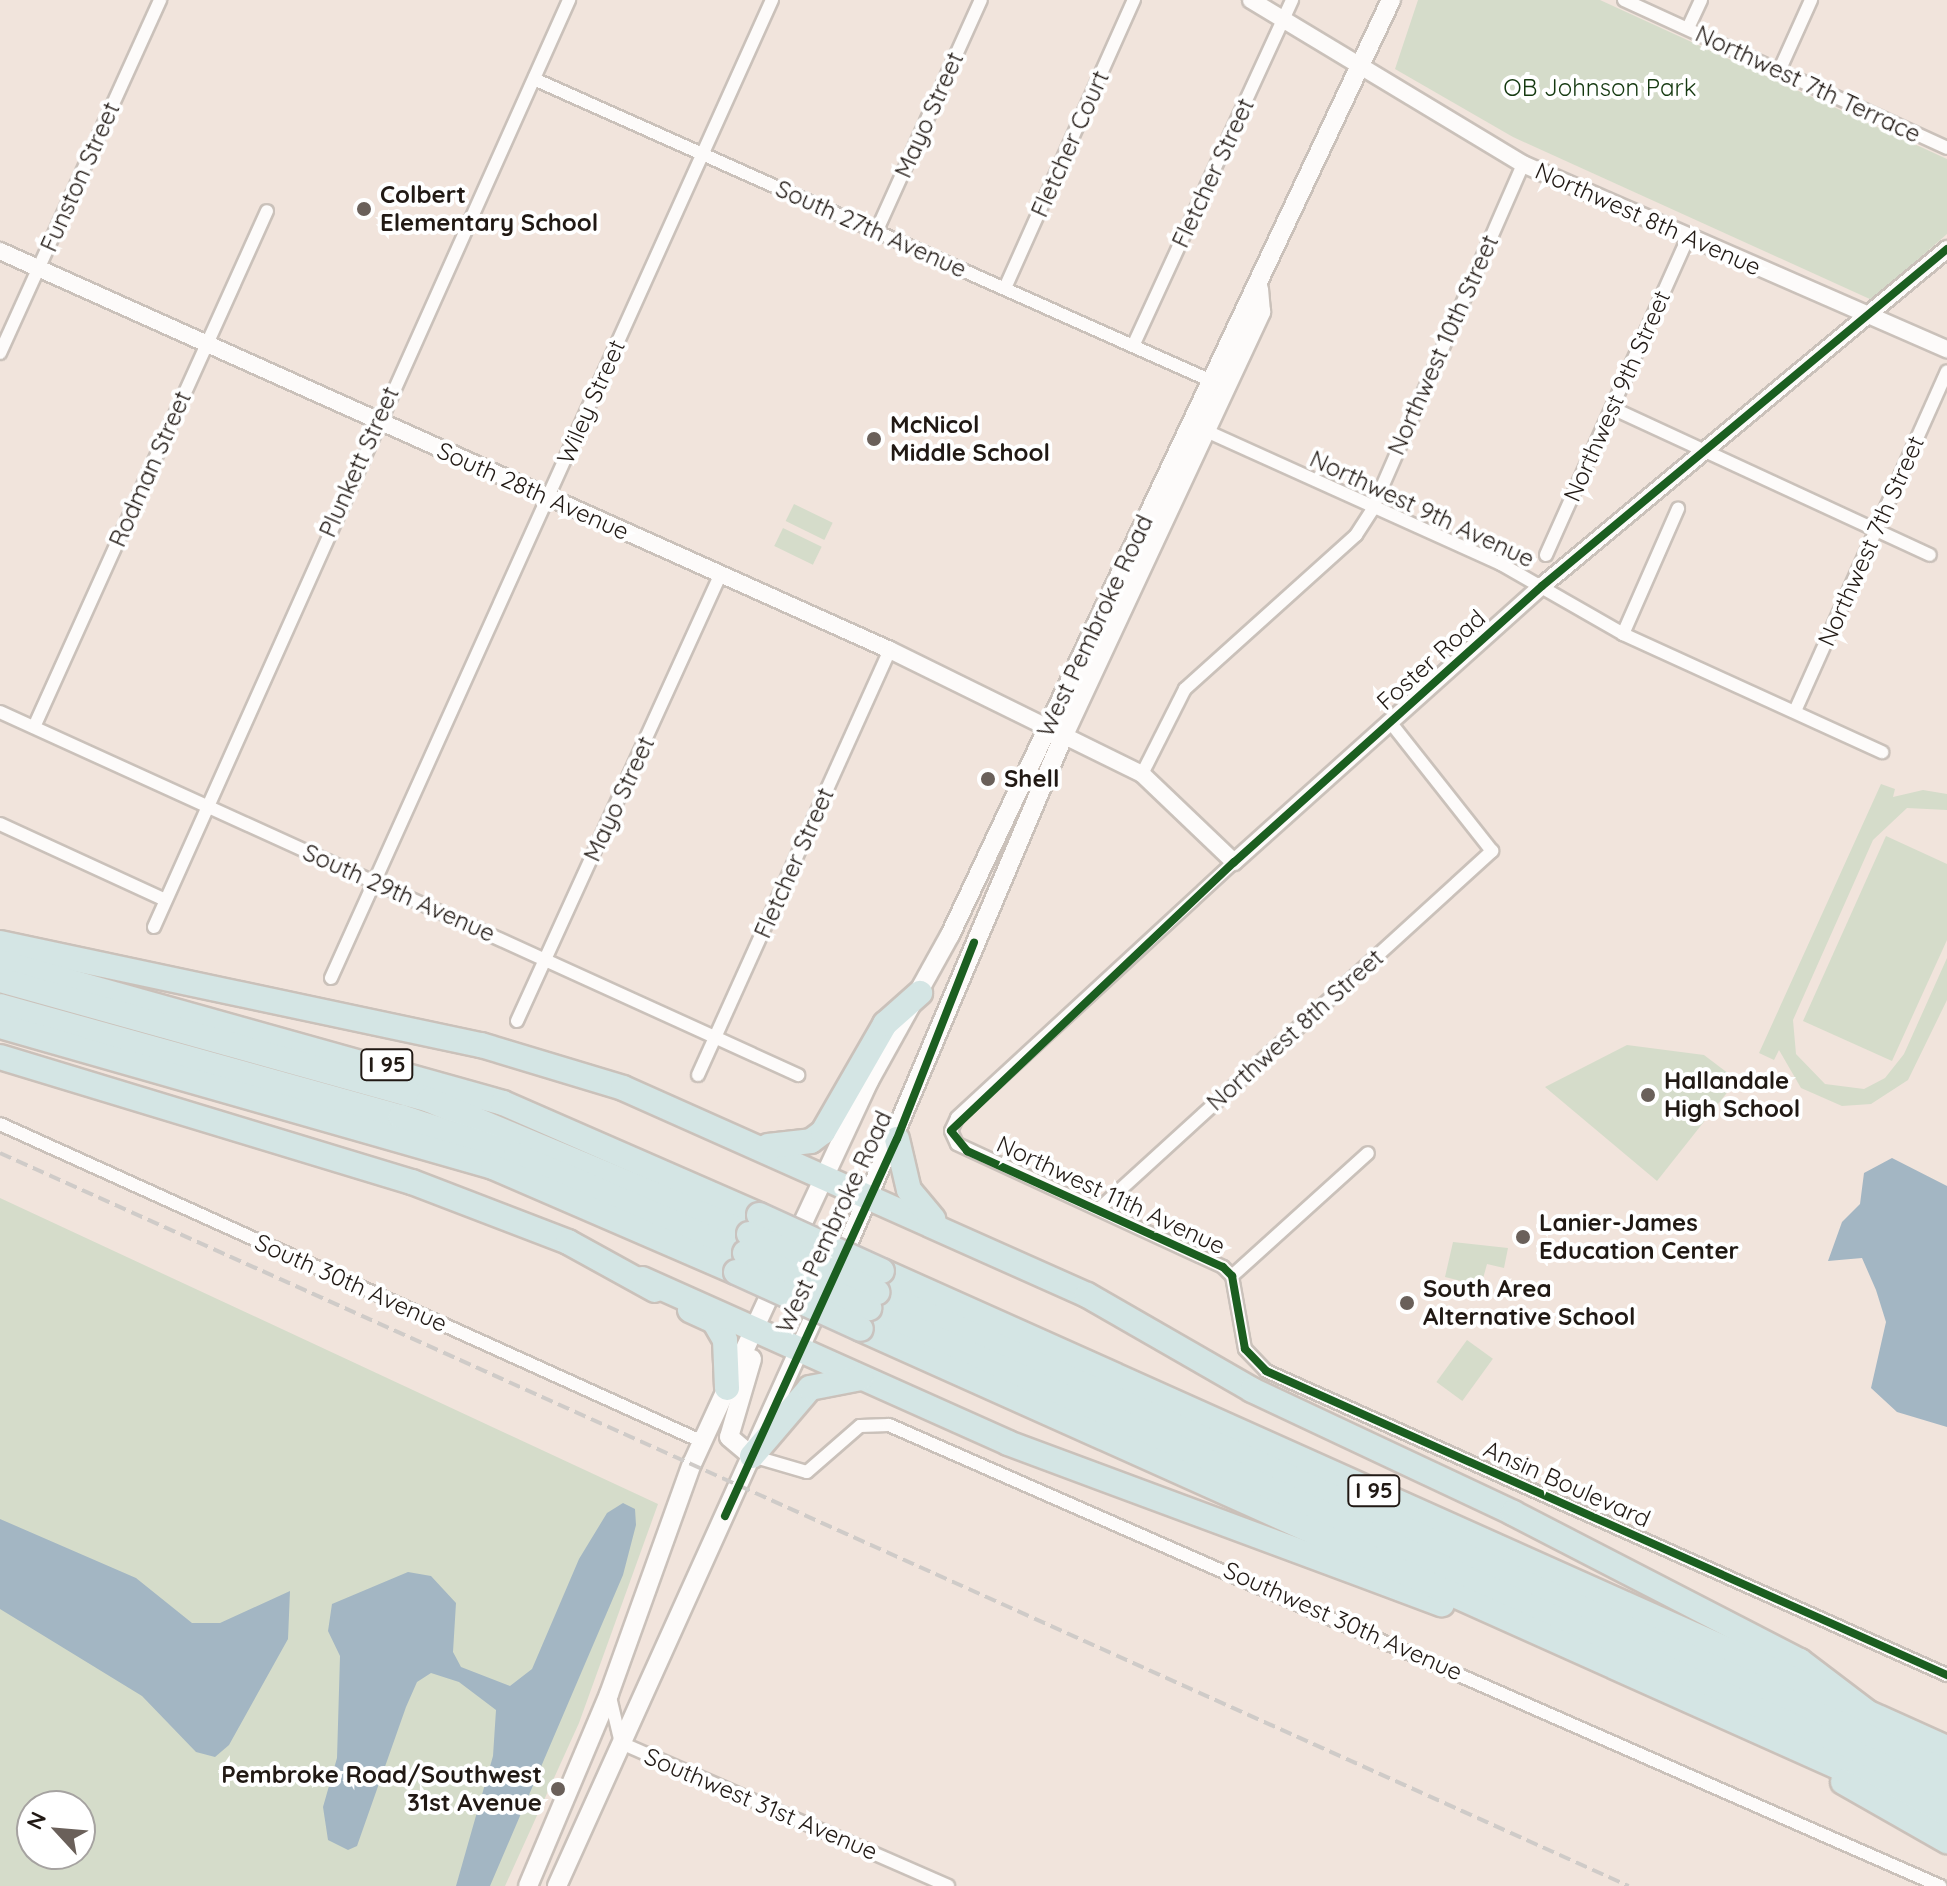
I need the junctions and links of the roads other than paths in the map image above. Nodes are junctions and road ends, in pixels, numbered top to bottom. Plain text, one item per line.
1 (160, 0) edge
2 (569, 0) edge
3 (772, 0) edge
4 (981, 0) edge
5 (1134, 0) edge
6 (1251, 0) edge
7 (1292, 0) edge
8 (1391, 0) edge
9 (1624, 0) edge
10 (1701, 0) edge
11 (1811, 0) edge
12 (1285, 16) junction
13 (1688, 28) junction
14 (1361, 65) junction
15 (1780, 69) junction
16 (534, 79) junction
17 (1947, 148) edge
18 (703, 155) junction
19 (1523, 164) junction
20 (267, 211) dead end
21 (877, 230) junction
22 (1688, 238) junction
23 (1947, 249) edge
24 (0, 251) edge
25 (39, 268) junction
26 (1005, 288) junction
27 (1259, 289) junction
28 (1867, 315) junction
29 (207, 343) junction
30 (1133, 346) junction
31 (1947, 349) edge
32 (0, 353) edge
33 (1947, 371) edge
34 (1209, 380) junction
35 (1612, 408) junction
36 (378, 420) junction
37 (1204, 430) junction
38 (1706, 453) junction
39 (547, 497) junction
40 (1678, 509) dead end
41 (1372, 510) junction
42 (1875, 531) junction
43 (1546, 555) dead end
44 (1930, 555) dead end
45 (720, 576) junction
46 (1542, 586) junction
47 (1623, 634) junction
48 (890, 650) junction
49 (1795, 711) junction
50 (0, 712) edge
51 (1391, 723) junction
52 (34, 727) junction
53 (1056, 731) junction
54 (1882, 752) dead end
55 (1142, 774) junction
56 (205, 805) junction
57 (0, 824) edge
58 (1234, 862) junction
59 (374, 883) junction
60 (165, 900) junction
61 (154, 927) dead end
62 (0, 943) edge
63 (546, 958) junction
64 (0, 962) edge
65 (331, 978) dead end
66 (0, 980) edge
67 (920, 993) junction
68 (0, 1006) edge
69 (517, 1021) dead end
70 (0, 1026) edge
71 (716, 1036) junction
72 (0, 1057) edge
73 (698, 1075) dead end
74 (798, 1075) dead end
75 (957, 1118) joint
76 (0, 1124) edge
77 (897, 1139) junction
78 (763, 1147) junction
79 (1368, 1153) dead end
80 (824, 1175) junction
81 (872, 1196) junction
82 (1099, 1209) junction
83 (941, 1226) junction
84 (747, 1244) junction
85 (1232, 1276) junction
86 (642, 1279) junction
87 (872, 1300) junction
88 (756, 1325) junction
89 (798, 1348) junction
90 (861, 1378) junction
91 (727, 1388) junction
92 (703, 1442) junction
93 (752, 1456) junction
94 (1529, 1628) junction
95 (1947, 1675) edge
96 (609, 1694) junction
97 (1867, 1712) junction
98 (621, 1743) junction
99 (1947, 1748) edge
100 (1794, 1750) junction
101 (1947, 1772) edge
102 (1947, 1795) edge
103 (1947, 1816) edge
104 (1947, 1841) edge
105 (528, 1886) edge
106 (557, 1886) edge
107 (948, 1886) edge
108 (1940, 1886) edge

1 - 25 street, Funston Street
2 - 16 street, Plunkett Street
3 - 18 street, Wiley Street
4 - 21 street, Mayo Street
5 - 26 street, Fletcher Court
6 - 12 street, Northwest 8th Avenue
7 - 12 street, Fletcher Street
8 - 14 main road, West Pembroke Road
9 - 13 street, Northwest 7th Terrace
10 - 13 street
11 - 15 street
12 - 14 street, Northwest 8th Avenue
12 - 30 street, Fletcher Street
13 - 15 street, Northwest 7th Terrace
14 - 19 street, Northwest 8th Avenue
14 - 27 main road, West Pembroke Road
15 - 17 street, Northwest 7th Terrace
16 - 18 street, South 27th Avenue
16 - 36 street, Plunkett Street
18 - 21 street, South 27th Avenue
18 - 39 street, Wiley Street
19 - 22 street, Northwest 8th Avenue
19 - 41 street, Northwest 10th Street
20 - 29 street, Rodman Street
21 - 26 street, South 27th Avenue
22 - 28 street, Northwest 8th Avenue
22 - 35 street, Northwest 9th Street
23 - 28 street, Foster Road
24 - 25 street, South 28th Avenue
25 - 29 street, South 28th Avenue
25 - 32 street, Funston Street
26 - 30 street, South 27th Avenue
27 - 34 main road, West Pembroke Road
27 - 37 main road, West Pembroke Road
28 - 31 street, Northwest 8th Avenue
28 - 38 street, Foster Road
29 - 36 street, South 28th Avenue
29 - 52 street, Rodman Street
30 - 34 street, South 27th Avenue
33 - 42 street, Northwest 7th Street
34 - 53 main road, West Pembroke Road
35 - 38 street
35 - 43 street, Northwest 9th Street
36 - 39 street, South 28th Avenue
36 - 56 street, Plunkett Street
37 - 41 street, Northwest 9th Avenue
37 - 53 main road, West Pembroke Road
38 - 42 street
38 - 46 street, Foster Road
39 - 45 street, South 28th Avenue
39 - 59 street, Wiley Street
40 - 47 street
41 - 46 street, Northwest 9th Avenue
41 - 55 street, Northwest 10th Street
42 - 44 street
42 - 49 street, Northwest 7th Street
45 - 48 street, South 28th Avenue
45 - 63 street, Mayo Street
46 - 47 street, Northwest 9th Avenue
46 - 51 street, Foster Road
47 - 49 street, Northwest 9th Avenue
48 - 53 street, South 28th Avenue
48 - 71 street, Fletcher Street
49 - 54 street, Northwest 9th Avenue
50 - 52 street, South 29th Avenue
51 - 58 street, Foster Road
51 - 82 street, Northwest 8th Street
52 - 56 street, South 29th Avenue
53 - 55 street, South 28th Avenue
53 - 67 main road, West Pembroke Road
53 - 77 main road, West Pembroke Road
55 - 58 street, South 28th Avenue
56 - 59 street, South 29th Avenue
56 - 60 street, Plunkett Street
57 - 60 street
58 - 75 street, Foster Road
59 - 63 street, South 29th Avenue
59 - 65 street, Wiley Street
60 - 61 street, Plunkett Street
62 - 78 highway
63 - 69 street, Mayo Street
63 - 71 street, South 29th Avenue
64 - 84 highway, I 95
66 - 84 highway
67 - 78 highway
67 - 80 main road, West Pembroke Road
68 - 84 highway
70 - 84 highway, I 95
71 - 73 street, Fletcher Street
71 - 74 street, South 29th Avenue
72 - 86 highway
75 - 82 street, Northwest 11th Avenue
76 - 92 street, South 30th Avenue
77 - 81 main road, West Pembroke Road
77 - 83 highway
78 - 80 highway
79 - 85 street
80 - 81 highway
80 - 88 main road, West Pembroke Road
81 - 83 highway
81 - 89 main road, West Pembroke Road
82 - 85 street, Northwest 11th Avenue
83 - 97 highway
84 - 87 highway, I 95, bridge
84 - 87 highway, I 95, bridge
85 - 95 street, Ansin Boulevard
86 - 88 highway
86 - 91 highway
87 - 94 highway, I 95
87 - 97 highway, I 95
87 - 101 highway
87 - 102 highway
88 - 89 highway
88 - 91 main road, West Pembroke Road
88 - 93 main road
89 - 90 highway
89 - 93 main road, West Pembroke Road
90 - 93 highway
90 - 94 highway
91 - 92 main road, West Pembroke Road
92 - 96 main road, West Pembroke Road
93 - 98 main road, West Pembroke Road
93 - 108 street, Southwest 30th Avenue
94 - 100 highway, I 95
96 - 98 street, Southwest 31st Avenue
96 - 105 main road, West Pembroke Road
97 - 99 highway, I 95
98 - 106 main road, West Pembroke Road
98 - 107 street, Southwest 31st Avenue
100 - 103 highway, I 95
100 - 104 highway

